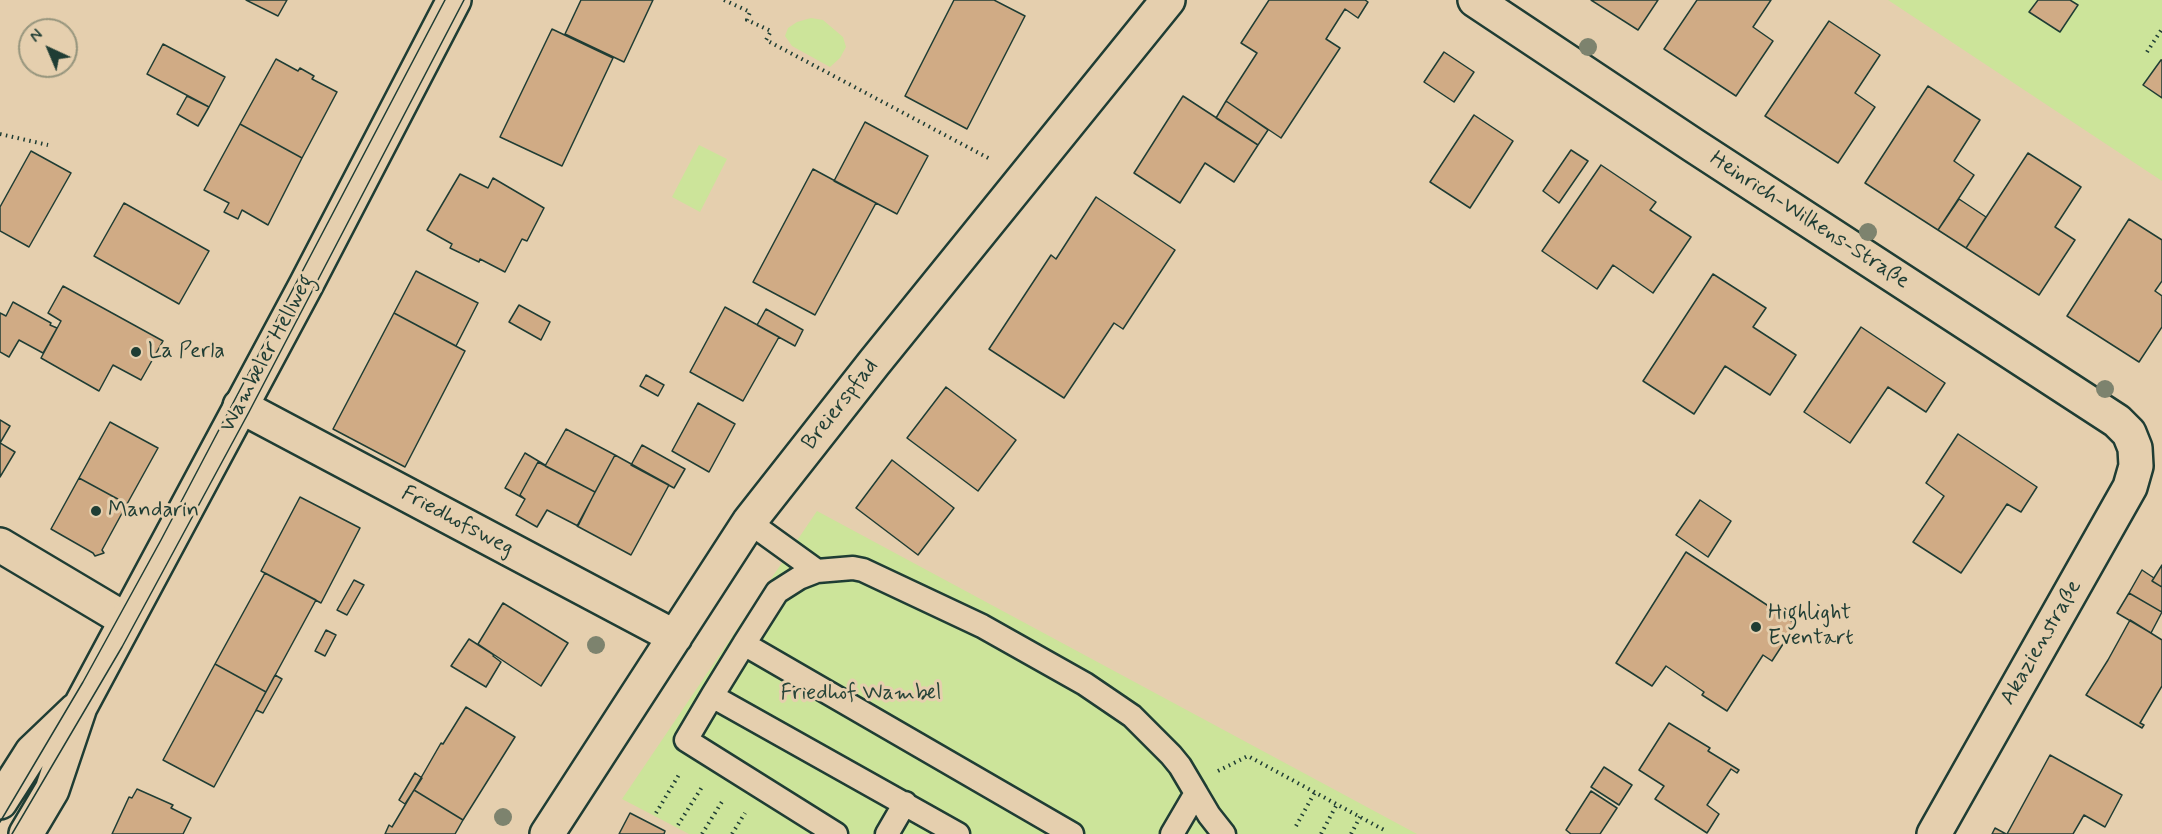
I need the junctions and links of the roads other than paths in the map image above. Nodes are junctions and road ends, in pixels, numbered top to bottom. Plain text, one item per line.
1 (454, 0) edge
2 (1168, 0) edge
3 (1475, 0) edge
4 (240, 406) junction
5 (2135, 448) joint
6 (749, 522) junction
7 (0, 545) edge
8 (818, 571) junction
9 (126, 620) junction
10 (675, 637) junction
11 (744, 644) junction
12 (712, 696) junction
13 (80, 707) junction
14 (1194, 789) junction
15 (0, 802) edge
16 (905, 803) junction
17 (26, 834) edge
18 (548, 834) edge
19 (836, 834) edge
20 (887, 834) edge
21 (957, 834) edge
22 (1072, 834) edge
23 (1172, 834) edge
24 (1224, 834) edge
25 (1934, 834) edge

1 - 4 street, Wambeler Hellweg
2 - 6 street, Breierspfad
3 - 5 street, Heinrich-Wilkens-Straße
4 - 9 street, Wambeler Hellweg
4 - 10 street, Friedhofsweg
5 - 25 street, Akazienstraße
6 - 8 lane
6 - 10 street, Breierspfad
7 - 9 street
8 - 11 lane
8 - 14 lane
9 - 13 street, Wambeler Hellweg
10 - 18 street, Breierspfad
11 - 12 lane
11 - 22 lane
12 - 16 lane
12 - 19 lane
13 - 15 street, Wambeler Hellweg
13 - 17 street, Wambeler Hellweg
14 - 23 lane
14 - 24 lane
16 - 20 lane
16 - 21 lane

